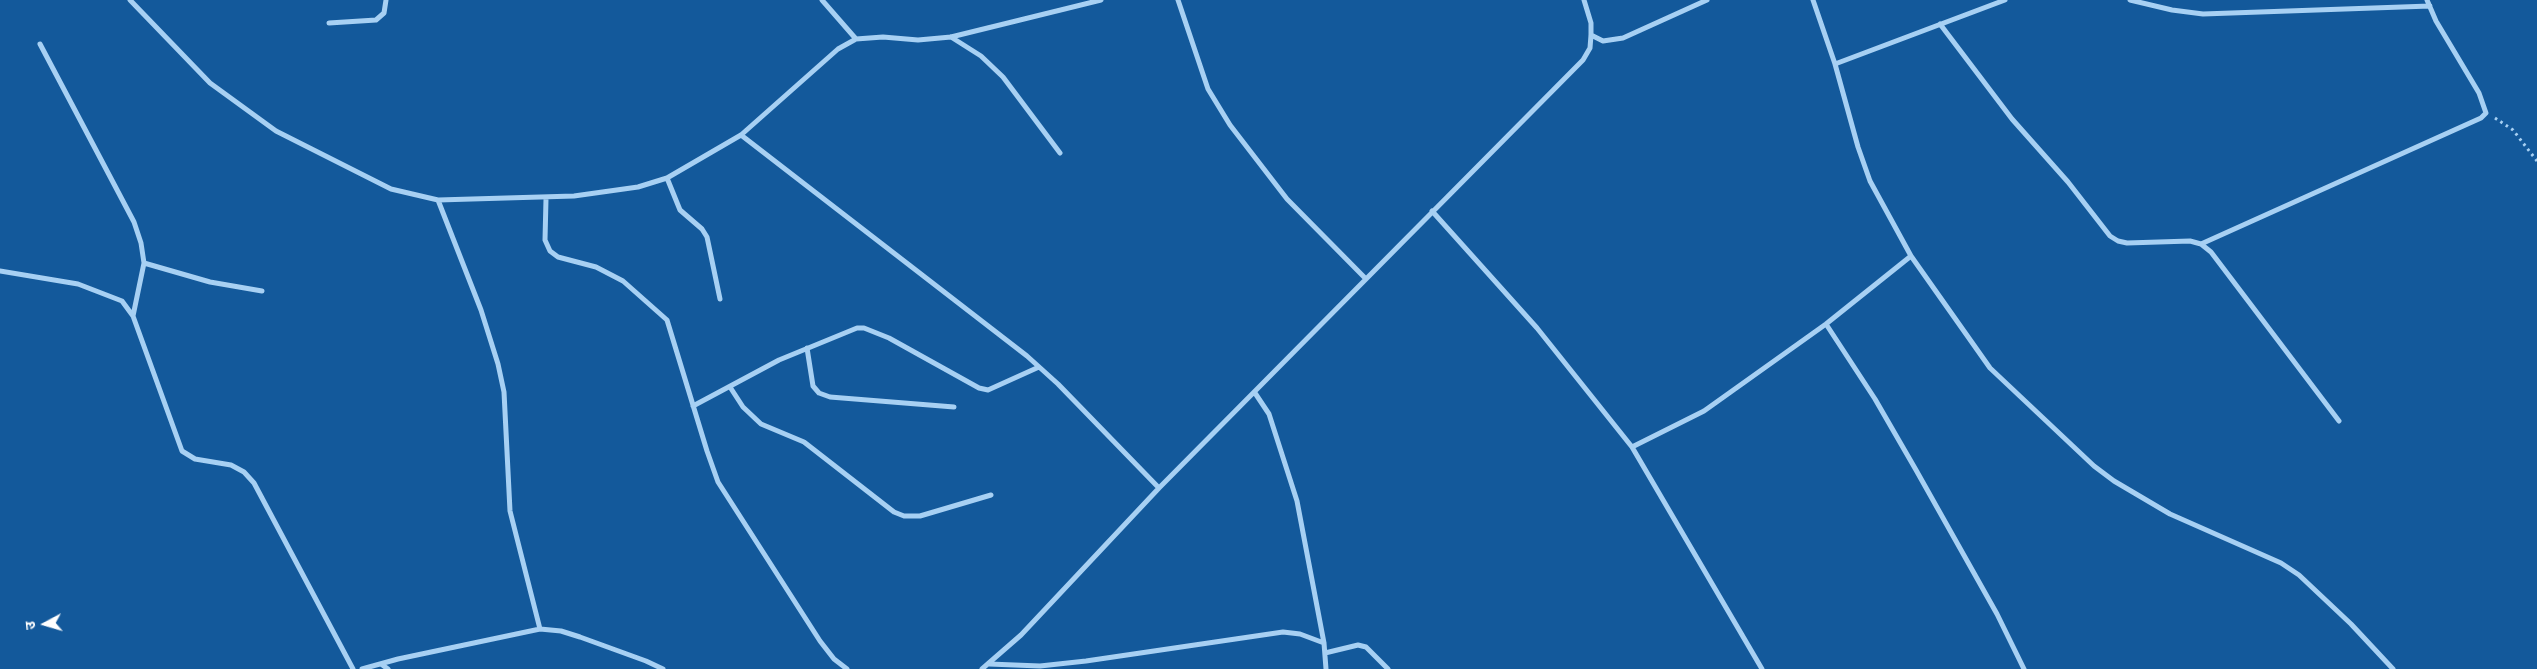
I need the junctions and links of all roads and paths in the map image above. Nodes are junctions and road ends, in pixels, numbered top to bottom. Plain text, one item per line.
1 (130, 0) edge
2 (386, 0) edge
3 (822, 0) edge
4 (1101, 0) edge
5 (1178, 0) edge
6 (1584, 0) edge
7 (1707, 0) edge
8 (1813, 0) edge
9 (2005, 0) edge
10 (2130, 0) edge
11 (2428, 3) edge
12 (329, 24) dead end
13 (1940, 24) junction
14 (1591, 35) junction
15 (951, 37) junction
16 (856, 39) junction
17 (40, 44) dead end
18 (1835, 64) junction
19 (2486, 113) junction
20 (741, 134) junction
21 (1060, 153) dead end
22 (2537, 162) edge
23 (667, 178) junction
24 (546, 199) junction
25 (438, 200) junction
26 (1432, 211) junction
27 (2201, 244) junction
28 (1911, 256) junction
29 (144, 263) junction
30 (0, 271) edge
31 (1366, 278) junction
32 (262, 291) dead end
33 (720, 299) dead end
34 (133, 316) junction
35 (1826, 324) junction
36 (807, 348) junction
37 (1039, 366) junction
38 (730, 387) junction
39 (1255, 393) junction
40 (693, 406) junction
41 (954, 407) dead end
42 (2339, 421) dead end
43 (1632, 448) junction
44 (1159, 488) junction
45 (991, 495) dead end
46 (540, 629) junction
47 (1324, 643) junction
48 (1325, 653) junction
49 (381, 664) junction
50 (989, 664) junction
51 (353, 669) edge
52 (362, 669) edge
53 (388, 669) edge
54 (662, 669) edge
55 (847, 669) edge
56 (982, 669) edge
57 (1326, 669) edge
58 (1388, 669) edge
59 (1762, 669) edge
60 (2024, 669) edge
61 (2392, 669) edge

1 - 25 street
2 - 12 street
3 - 16 street
4 - 15 street
5 - 31 street
6 - 14 street
7 - 14 street
8 - 18 street
9 - 13 street
10 - 11 street
11 - 19 street
13 - 18 street
13 - 27 street
14 - 26 street
15 - 16 street
15 - 21 street
16 - 20 street
17 - 29 street
18 - 28 street
19 - 22 path
19 - 27 street
20 - 23 street
20 - 37 street
23 - 24 street
23 - 33 street
24 - 25 street
24 - 40 street
25 - 46 street
26 - 31 street
26 - 43 street
27 - 42 street
28 - 35 street
28 - 61 street
29 - 32 street
29 - 34 street
30 - 34 street
31 - 39 street
34 - 51 street
35 - 43 street
35 - 60 street
36 - 37 street
36 - 38 street
36 - 41 street
37 - 44 street
38 - 40 street
38 - 45 street
39 - 44 street
39 - 47 street
40 - 55 street
43 - 59 street
44 - 50 street
46 - 49 street
46 - 54 street
47 - 48 street
47 - 50 street
48 - 57 street
48 - 58 street
49 - 52 street
49 - 53 street
50 - 56 street

